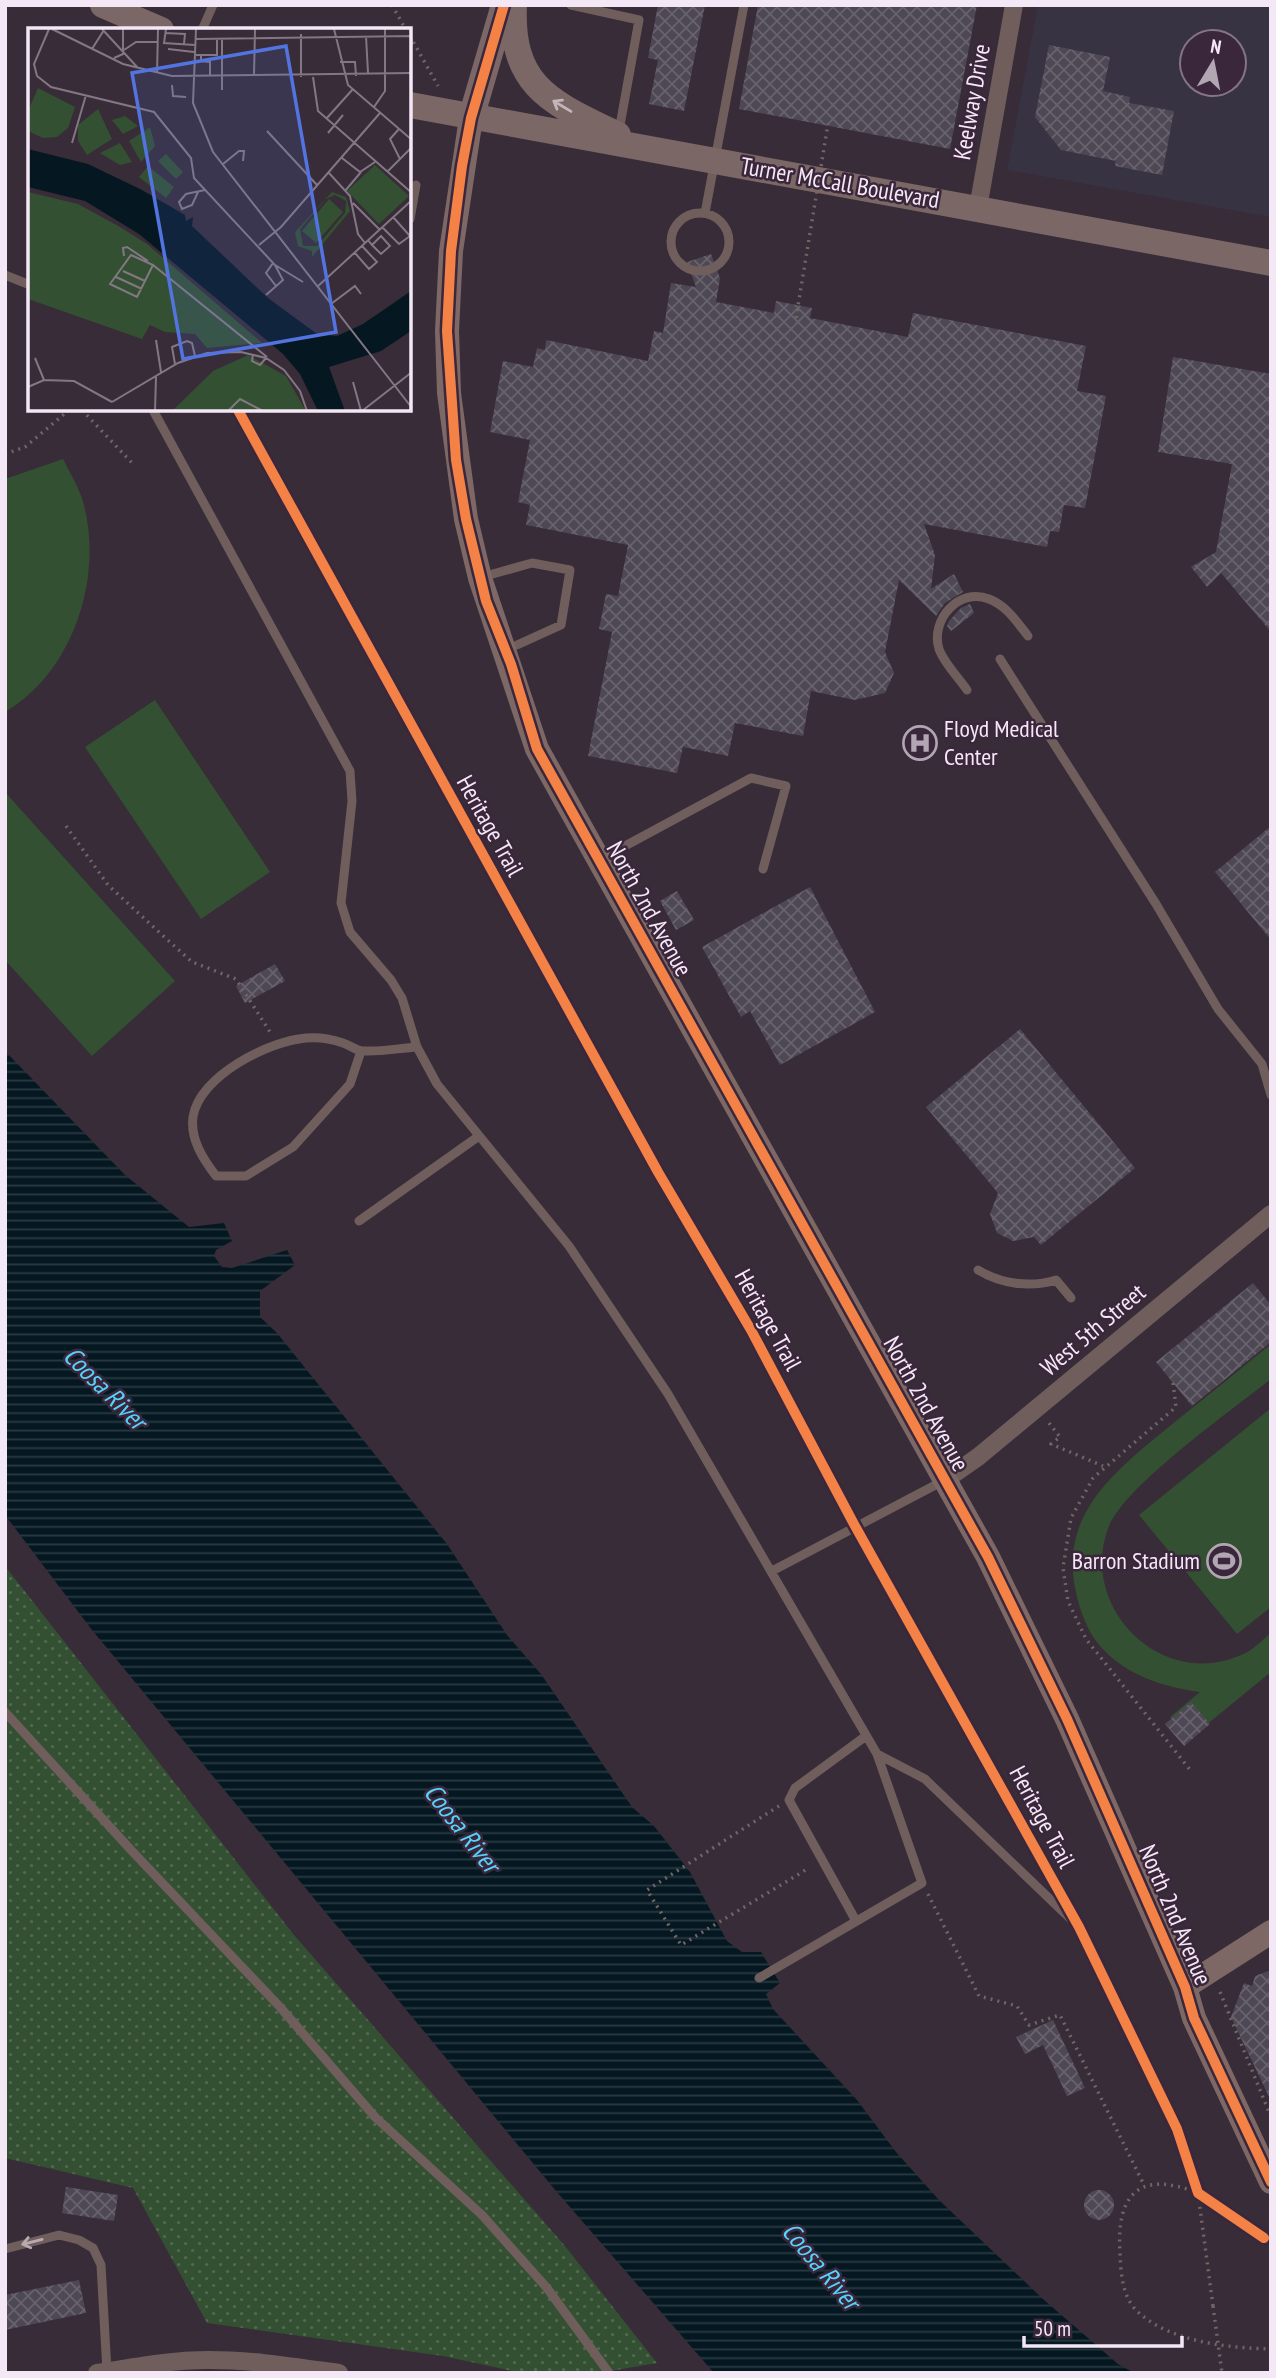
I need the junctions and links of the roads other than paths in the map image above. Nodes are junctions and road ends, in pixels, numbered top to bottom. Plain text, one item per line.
1 (103, 5) edge
2 (213, 5) edge
3 (504, 5) edge
4 (514, 5) edge
5 (571, 5) edge
6 (744, 5) edge
7 (1014, 5) edge
8 (156, 28) edge
9 (203, 28) edge
10 (411, 105) edge
11 (463, 116) junction
12 (618, 135) junction
13 (645, 148) junction
14 (715, 161) junction
15 (416, 185) dead end
16 (978, 208) junction
17 (411, 213) edge
18 (705, 214) junction
19 (1271, 263) edge
20 (5, 275) edge
21 (28, 284) edge
22 (154, 411) edge
23 (480, 578) junction
24 (1028, 636) dead end
25 (514, 655) junction
26 (1000, 659) dead end
27 (967, 690) dead end
28 (598, 860) junction
29 (763, 869) dead end
30 (417, 1047) junction
31 (360, 1051) junction
32 (1266, 1065) edge
33 (1271, 1095) edge
34 (479, 1136) junction
35 (1271, 1214) edge
36 (359, 1221) dead end
37 (978, 1270) dead end
38 (1071, 1298) dead end
39 (945, 1480) junction
40 (772, 1571) junction
41 (5, 1712) edge
42 (866, 1735) junction
43 (877, 1754) junction
44 (856, 1921) junction
45 (1079, 1927) dead end
46 (1271, 1932) edge
47 (759, 1978) dead end
48 (1185, 1987) junction
49 (1271, 2182) edge
50 (5, 2249) edge
51 (102, 2372) edge
52 (339, 2373) edge
53 (609, 2373) edge

1 - 8 main road
2 - 9 lane
3 - 11 main road
12 -> 4 main road
5 - 12 lane
6 - 14 lane
7 - 16 street, Keelway Drive
10 - 11 main road, Turner McCall Boulevard
11 - 13 main road, Turner McCall Boulevard
11 - 23 main road, North 2nd Avenue
12 - 13 main road
13 - 14 main road, Turner McCall Boulevard
14 - 16 main road, Turner McCall Boulevard
14 - 18 lane
15 - 17 lane
16 - 19 main road, Turner McCall Boulevard
18 - 18 lane
20 - 21 lane
22 - 30 lane
23 - 25 main road, North 2nd Avenue
23 - 25 lane
24 - 27 lane
25 - 28 main road, North 2nd Avenue
26 - 32 lane
28 - 29 lane
28 - 39 main road, North 2nd Avenue
30 - 31 lane
30 - 34 lane
31 - 31 lane
32 - 33 lane
34 - 36 lane
34 - 40 lane
35 - 39 street, West 5th Street
37 - 38 lane
39 - 40 lane
39 - 48 main road, North 2nd Avenue
40 - 42 lane
41 - 53 lane
42 - 43 lane
42 - 44 lane
43 - 44 lane
43 - 45 lane
44 - 47 lane
46 - 48 main road
48 - 49 main road, North 2nd Avenue
51 -> 50 lane
51 - 52 street

